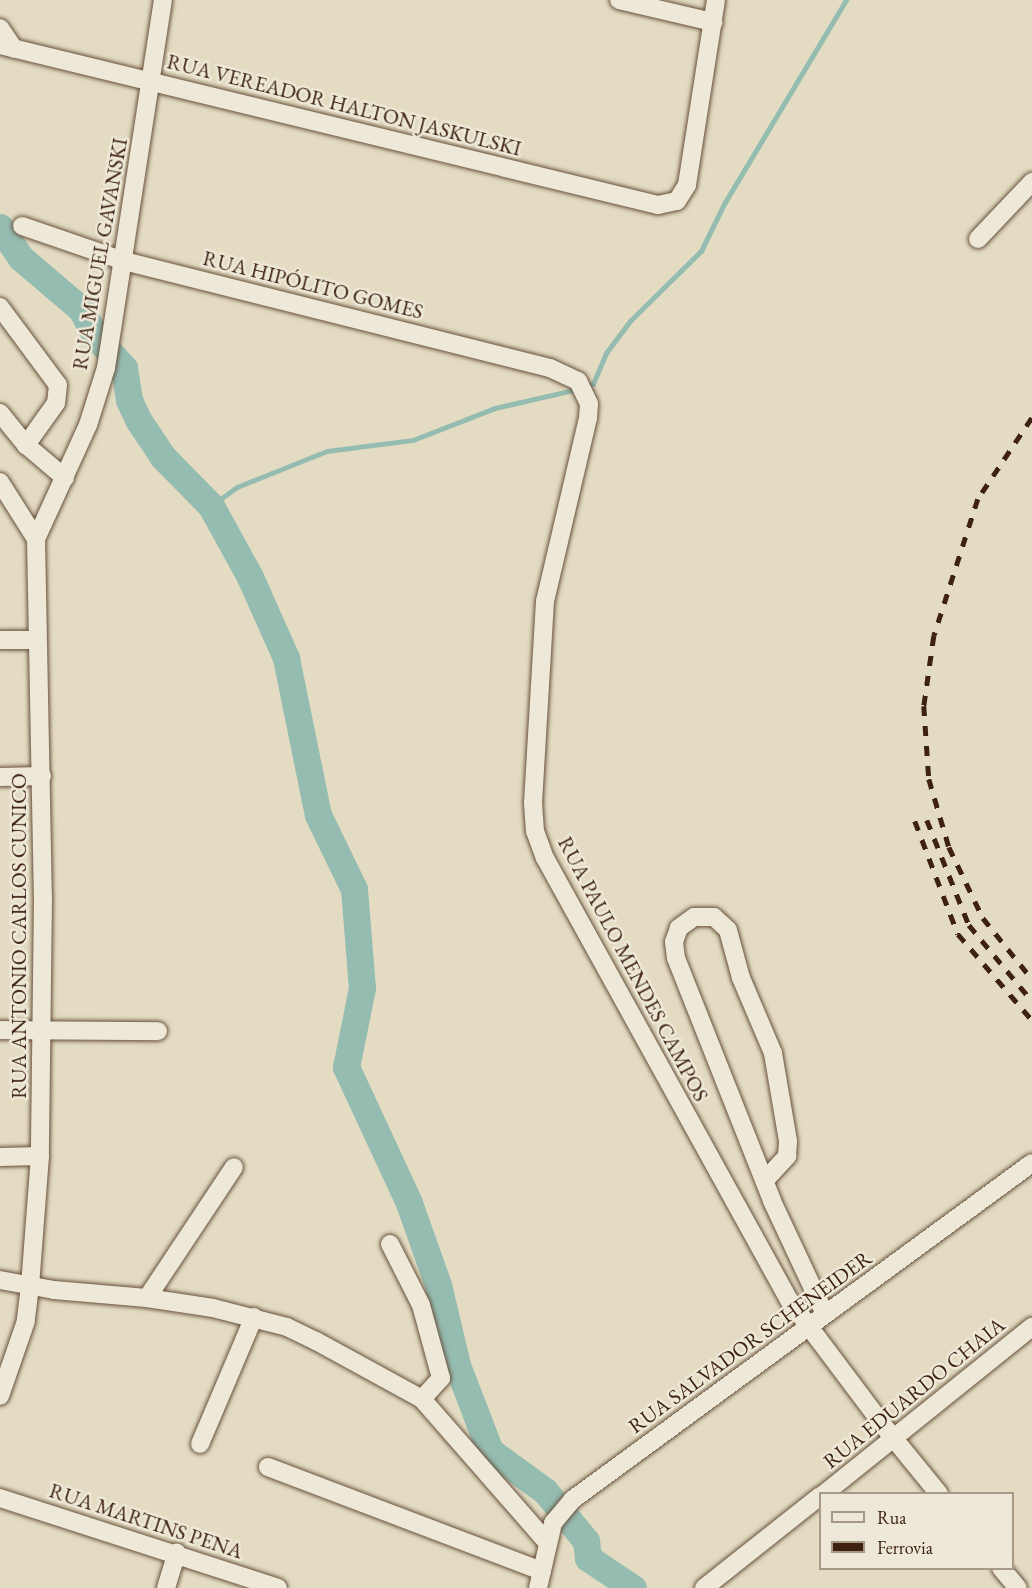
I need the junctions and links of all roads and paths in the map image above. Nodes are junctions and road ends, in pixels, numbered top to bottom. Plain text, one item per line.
1 (164, 0) edge
2 (619, 0) edge
3 (716, 0) edge
4 (712, 22) junction
5 (0, 28) edge
6 (7, 47) edge
7 (151, 82) junction
8 (1032, 182) edge
9 (22, 226) dead end
10 (978, 239) dead end
11 (124, 261) junction
12 (0, 307) edge
13 (582, 388) joint
14 (0, 413) edge
15 (26, 444) junction
16 (65, 478) junction
17 (0, 482) edge
18 (7, 507) edge
19 (36, 539) junction
20 (0, 640) edge
21 (36, 640) junction
22 (0, 777) edge
23 (42, 777) junction
24 (0, 1030) edge
25 (40, 1030) junction
26 (158, 1031) dead end
27 (40, 1156) junction
28 (0, 1157) edge
29 (1032, 1163) edge
30 (234, 1167) dead end
31 (765, 1180) junction
32 (390, 1245) dead end
33 (0, 1280) edge
34 (30, 1286) junction
35 (147, 1298) junction
36 (825, 1314) junction
37 (254, 1317) junction
38 (809, 1326) junction
39 (1032, 1327) edge
40 (0, 1396) edge
41 (422, 1399) junction
42 (893, 1439) junction
43 (200, 1444) dead end
44 (268, 1467) dead end
45 (827, 1492) edge
46 (937, 1492) edge
47 (819, 1497) edge
48 (0, 1498) edge
49 (546, 1541) junction
50 (177, 1553) junction
51 (1002, 1570) edge
52 (540, 1580) edge
53 (166, 1588) edge
54 (278, 1588) edge
55 (704, 1588) edge
56 (1018, 1588) edge

1 - 7 street, RUA MIGUEL GAVANSKI
2 - 4 street
3 - 4 street
4 - 7 street, RUA VEREADOR HALTON JASKULSKI
5 - 6 street
6 - 7 street, RUA VEREADOR HALTON JASKULSKI
7 - 11 street, RUA MIGUEL GAVANSKI
8 - 10 street
9 - 11 street, RUA HIPÓLITO GOMES
11 - 13 street, RUA HIPÓLITO GOMES
11 - 16 street, RUA MIGUEL GAVANSKI
12 - 15 street
13 - 38 street, RUA PAULO MENDES CAMPOS
14 - 15 street
15 - 16 street
16 - 19 street, RUA MIGUEL GAVANSKI
17 - 18 street
18 - 19 street
19 - 21 street, RUA ANTONIO CARLOS CUNICO
20 - 21 street
21 - 23 street, RUA ANTONIO CARLOS CUNICO
22 - 23 street
23 - 25 street, RUA ANTONIO CARLOS CUNICO
24 - 25 street
25 - 26 street
25 - 27 street, RUA ANTONIO CARLOS CUNICO
27 - 28 street
27 - 34 street, RUA ANTONIO CARLOS CUNICO
29 - 36 street, RUA SALVADOR SCHENEIDER
30 - 35 street
31 - 31 street
31 - 36 street
32 - 41 street
33 - 34 street
34 - 35 street
34 - 40 street, RUA ANTONIO CARLOS CUNICO
35 - 37 street
36 - 38 street, RUA SALVADOR SCHENEIDER
37 - 41 street
37 - 43 street
38 - 42 street, RUA PAULO MENDES CAMPOS
38 - 49 street, RUA SALVADOR SCHENEIDER
39 - 42 street, RUA EDUARDO CHAIA
41 - 49 street
42 - 45 street, RUA EDUARDO CHAIA
42 - 46 street, RUA PAULO MENDES CAMPOS
44 - 52 street
47 - 55 street, RUA EDUARDO CHAIA
48 - 50 street, RUA MARTINS PENA
49 - 52 street, RUA SALVADOR SCHENEIDER
50 - 53 street
50 - 54 street, RUA MARTINS PENA
51 - 56 street

